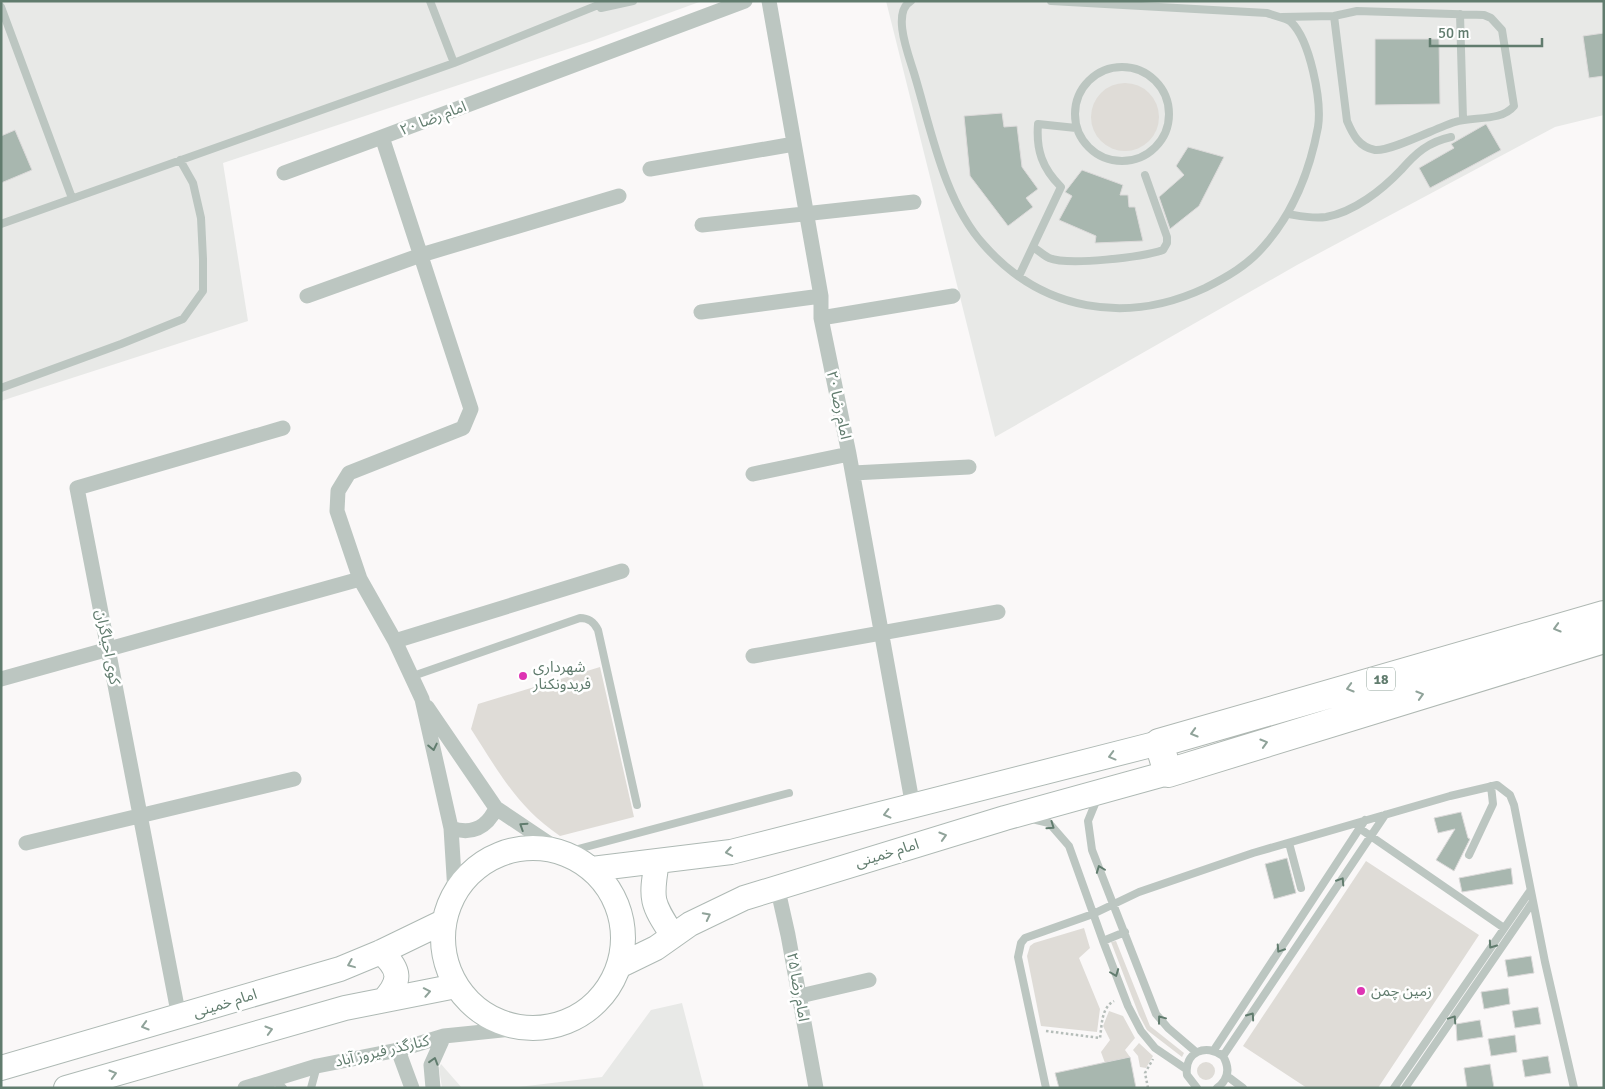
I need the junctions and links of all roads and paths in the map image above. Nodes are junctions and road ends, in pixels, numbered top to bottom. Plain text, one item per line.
1 (430, 1) edge
2 (608, 1) edge
3 (633, 1) edge
4 (745, 1) edge
5 (769, 1) edge
6 (911, 1) edge
7 (1051, 1) edge
8 (1, 7) edge
9 (582, 12) junction
10 (1460, 14) junction
11 (1334, 16) junction
12 (1278, 17) junction
13 (454, 63) junction
14 (1463, 119) junction
15 (1076, 128) junction
16 (382, 137) junction
17 (1451, 137) dead end
18 (794, 144) junction
19 (180, 160) junction
20 (650, 169) dead end
21 (284, 173) dead end
22 (1146, 175) dead end
23 (619, 196) dead end
24 (72, 198) junction
25 (914, 202) dead end
26 (807, 214) junction
27 (1288, 214) junction
28 (1, 224) edge
29 (702, 225) dead end
30 (1033, 247) junction
31 (421, 255) junction
32 (1019, 276) junction
33 (307, 296) dead end
34 (821, 296) junction
35 (953, 296) dead end
36 (701, 312) dead end
37 (821, 318) junction
38 (1, 388) edge
39 (283, 428) dead end
40 (849, 454) junction
41 (969, 467) dead end
42 (852, 473) junction
43 (754, 474) dead end
44 (622, 571) dead end
45 (360, 579) junction
46 (998, 612) dead end
47 (1604, 615) edge
48 (881, 633) junction
49 (395, 641) junction
50 (1600, 641) edge
51 (109, 650) junction
52 (753, 656) dead end
53 (413, 676) junction
54 (1, 678) edge
55 (422, 699) junction
56 (1159, 743) junction
57 (1168, 773) junction
58 (294, 779) dead end
59 (1491, 786) junction
60 (1112, 787) junction
61 (789, 793) dead end
62 (637, 805) dead end
63 (913, 807) junction
64 (496, 808) junction
65 (1384, 815) junction
66 (141, 816) junction
67 (1005, 818) junction
68 (1364, 820) junction
69 (451, 828) junction
70 (1359, 828) junction
71 (1370, 836) junction
72 (26, 843) dead end
73 (1289, 843) junction
74 (563, 852) junction
75 (1469, 855) dead end
76 (657, 862) junction
77 (592, 869) junction
78 (777, 886) junction
79 (1301, 888) dead end
80 (1530, 891) junction
81 (455, 892) junction
82 (1532, 903) junction
83 (1114, 904) junction
84 (1093, 914) junction
85 (443, 922) junction
86 (1504, 928) junction
87 (1293, 929) junction
88 (1125, 932) junction
89 (1305, 935) junction
90 (673, 936) junction
91 (1103, 941) junction
92 (381, 952) junction
93 (619, 966) junction
94 (869, 980) dead end
95 (1256, 985) junction
96 (456, 986) junction
97 (1267, 992) junction
98 (800, 996) junction
99 (1124, 996) junction
100 (384, 1000) junction
101 (180, 1017) junction
102 (522, 1028) junction
103 (1034, 1029) junction
104 (1431, 1034) junction
105 (444, 1036) junction
106 (1439, 1039) junction
107 (398, 1050) junction
108 (1158, 1050) junction
109 (1214, 1050) junction
110 (1196, 1052) junction
111 (1223, 1056) junction
112 (317, 1066) junction
113 (1, 1068) edge
114 (1186, 1069) junction
115 (1227, 1076) junction
116 (278, 1083) edge
117 (66, 1088) edge
118 (244, 1088) edge
119 (311, 1088) edge
120 (412, 1088) edge
121 (433, 1088) edge
122 (816, 1088) edge
123 (1046, 1088) edge
124 (1148, 1088) edge
125 (1197, 1088) edge
126 (1217, 1088) edge
127 (1243, 1088) edge
128 (1394, 1088) edge
129 (1406, 1088) edge
130 (1574, 1088) edge

1 - 13 lane
2 - 9 lane
3 - 9 lane
4 - 16 street, امام رضا ۲۰
5 - 18 street, امام رضا ۲۰
6 - 32 lane
7 - 12 lane
8 - 24 lane
9 - 13 lane
10 - 11 lane
10 - 14 lane
10 - 14 lane
11 - 12 lane
11 - 14 lane
12 - 27 lane
13 - 19 lane
15 - 15 lane
15 - 30 lane
16 - 21 street
16 - 31 street, امام رضا ۲۰
17 - 27 lane
18 - 20 street
18 - 26 street, امام رضا ۲۰
19 - 24 lane
19 - 38 lane
22 - 30 lane
23 - 31 street
24 - 28 lane
25 - 26 street
26 - 29 street
26 - 34 street, امام رضا ۲۰
27 - 32 lane
30 - 32 lane
31 - 33 street
31 - 45 street, امام رضا ۲۰
34 - 36 street
34 - 37 street, امام رضا ۲۰
35 - 37 street
37 - 40 street, امام رضا ۲۰
39 - 51 street, کوی احیاگران
40 - 42 street, امام رضا ۲۰
40 - 43 street
41 - 42 street
42 - 48 street, امام رضا ۲۰
44 - 49 street
45 - 49 street
45 - 51 street
46 - 48 street
47 -> 56 highway, 18
48 - 52 street
48 - 63 street, امام رضا ۲۰
49 - 53 street
57 -> 50 highway, 18
51 - 54 street
51 - 66 street, کوی احیاگران
53 - 55 street
53 - 62 lane
55 - 64 street
55 -> 69 street
56 - 57 highway
56 -> 63 main road
57 - 60 main road, امام خمینی
58 - 66 street
59 - 65 lane
59 - 75 lane
59 - 80 lane
60 - 67 main road, امام خمینی
83 -> 60 lane
61 - 74 lane
63 -> 76 main road
64 - 69 street
74 -> 64 street
65 - 68 lane
65 - 71 lane
66 - 72 street
66 - 101 street, کوی احیاگران
78 -> 67 main road, امام خمینی
67 -> 84 lane
68 - 70 lane
68 - 73 lane
69 - 81 street
70 - 71 lane
70 - 87 lane
71 - 86 lane
89 -> 71 lane
73 - 79 lane
73 - 83 lane
74 - 77 main road
74 - 81 main road
76 - 77 main road
76 - 90 main road
77 - 93 main road
90 -> 78 main road, امام خمینی
78 - 98 street, امام رضا ۲۵
80 - 82 lane
80 - 86 lane
81 - 85 main road
106 -> 82 lane
82 - 130 lane
83 - 84 lane
83 - 88 lane
84 - 91 lane
84 - 103 lane
85 - 92 main road, امام خمینی
85 - 96 main road
86 -> 104 lane
87 - 89 lane
87 -> 95 lane
88 - 91 lane
110 -> 88 lane
89 - 97 lane
90 - 93 main road, امام خمینی
91 -> 99 lane
92 - 100 main road
92 -> 101 main road, امام خمینی
93 - 102 main road
94 - 98 street
95 - 97 lane
95 - 109 lane
100 -> 96 main road
96 - 102 main road
111 -> 97 lane
98 - 122 street, امام رضا ۲۵
99 - 103 path
99 - 108 lane
117 -> 100 main road
101 -> 113 main road, امام خمینی
102 - 105 street, کنارگذر فیروز آباد
103 - 123 lane
104 - 106 lane
104 - 128 lane
105 - 107 street, کنارگذر فیروز آباد
121 -> 105 street
106 - 129 lane
107 - 112 street, کنارگذر فیروز آباد
107 - 120 street
108 - 114 lane
108 - 124 path
109 - 110 lane
109 - 111 lane
110 - 114 lane
111 - 115 lane
112 - 116 street, کنارگذر فیروز آباد
112 - 119 lane
114 - 125 lane
115 - 126 lane
115 - 127 lane
116 - 118 street, کنارگذر فیروز آباد

